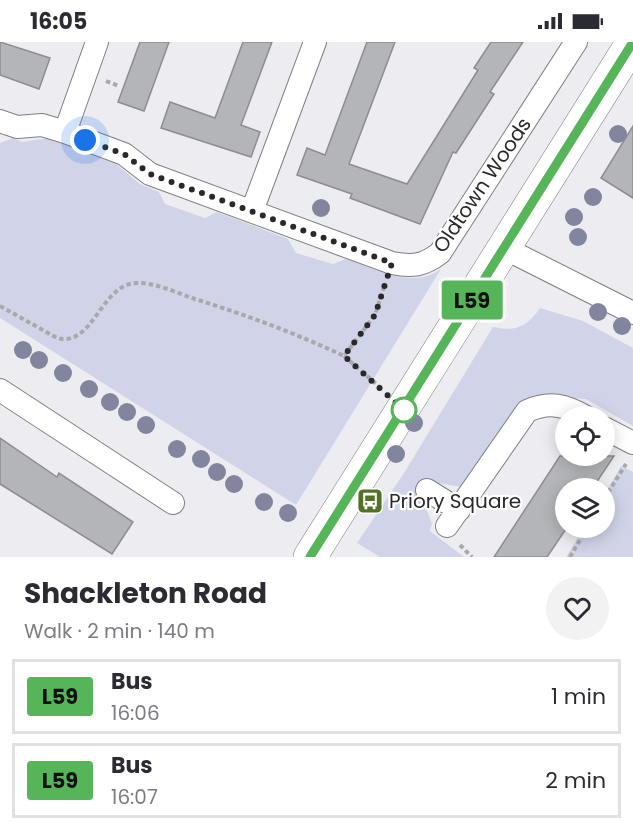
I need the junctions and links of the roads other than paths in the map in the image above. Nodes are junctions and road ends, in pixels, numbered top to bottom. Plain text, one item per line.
1 (97, 42) edge
2 (315, 42) edge
3 (576, 42) edge
4 (633, 42) edge
5 (0, 121) edge
6 (65, 132) junction
7 (252, 211) junction
8 (504, 248) junction
9 (633, 313) edge
10 (0, 390) edge
11 (564, 406) edge
12 (615, 439) edge
13 (630, 453) edge
14 (427, 490) dead end
15 (173, 503) dead end
16 (310, 557) edge

1 - 6 street
2 - 7 street
3 - 7 street, Oldtown Woods
4 - 8 street
5 - 6 street, Oldtown Woods
6 - 7 street, Oldtown Woods
8 - 9 street
8 - 16 street
10 - 15 street
11 - 14 street
12 - 13 street

